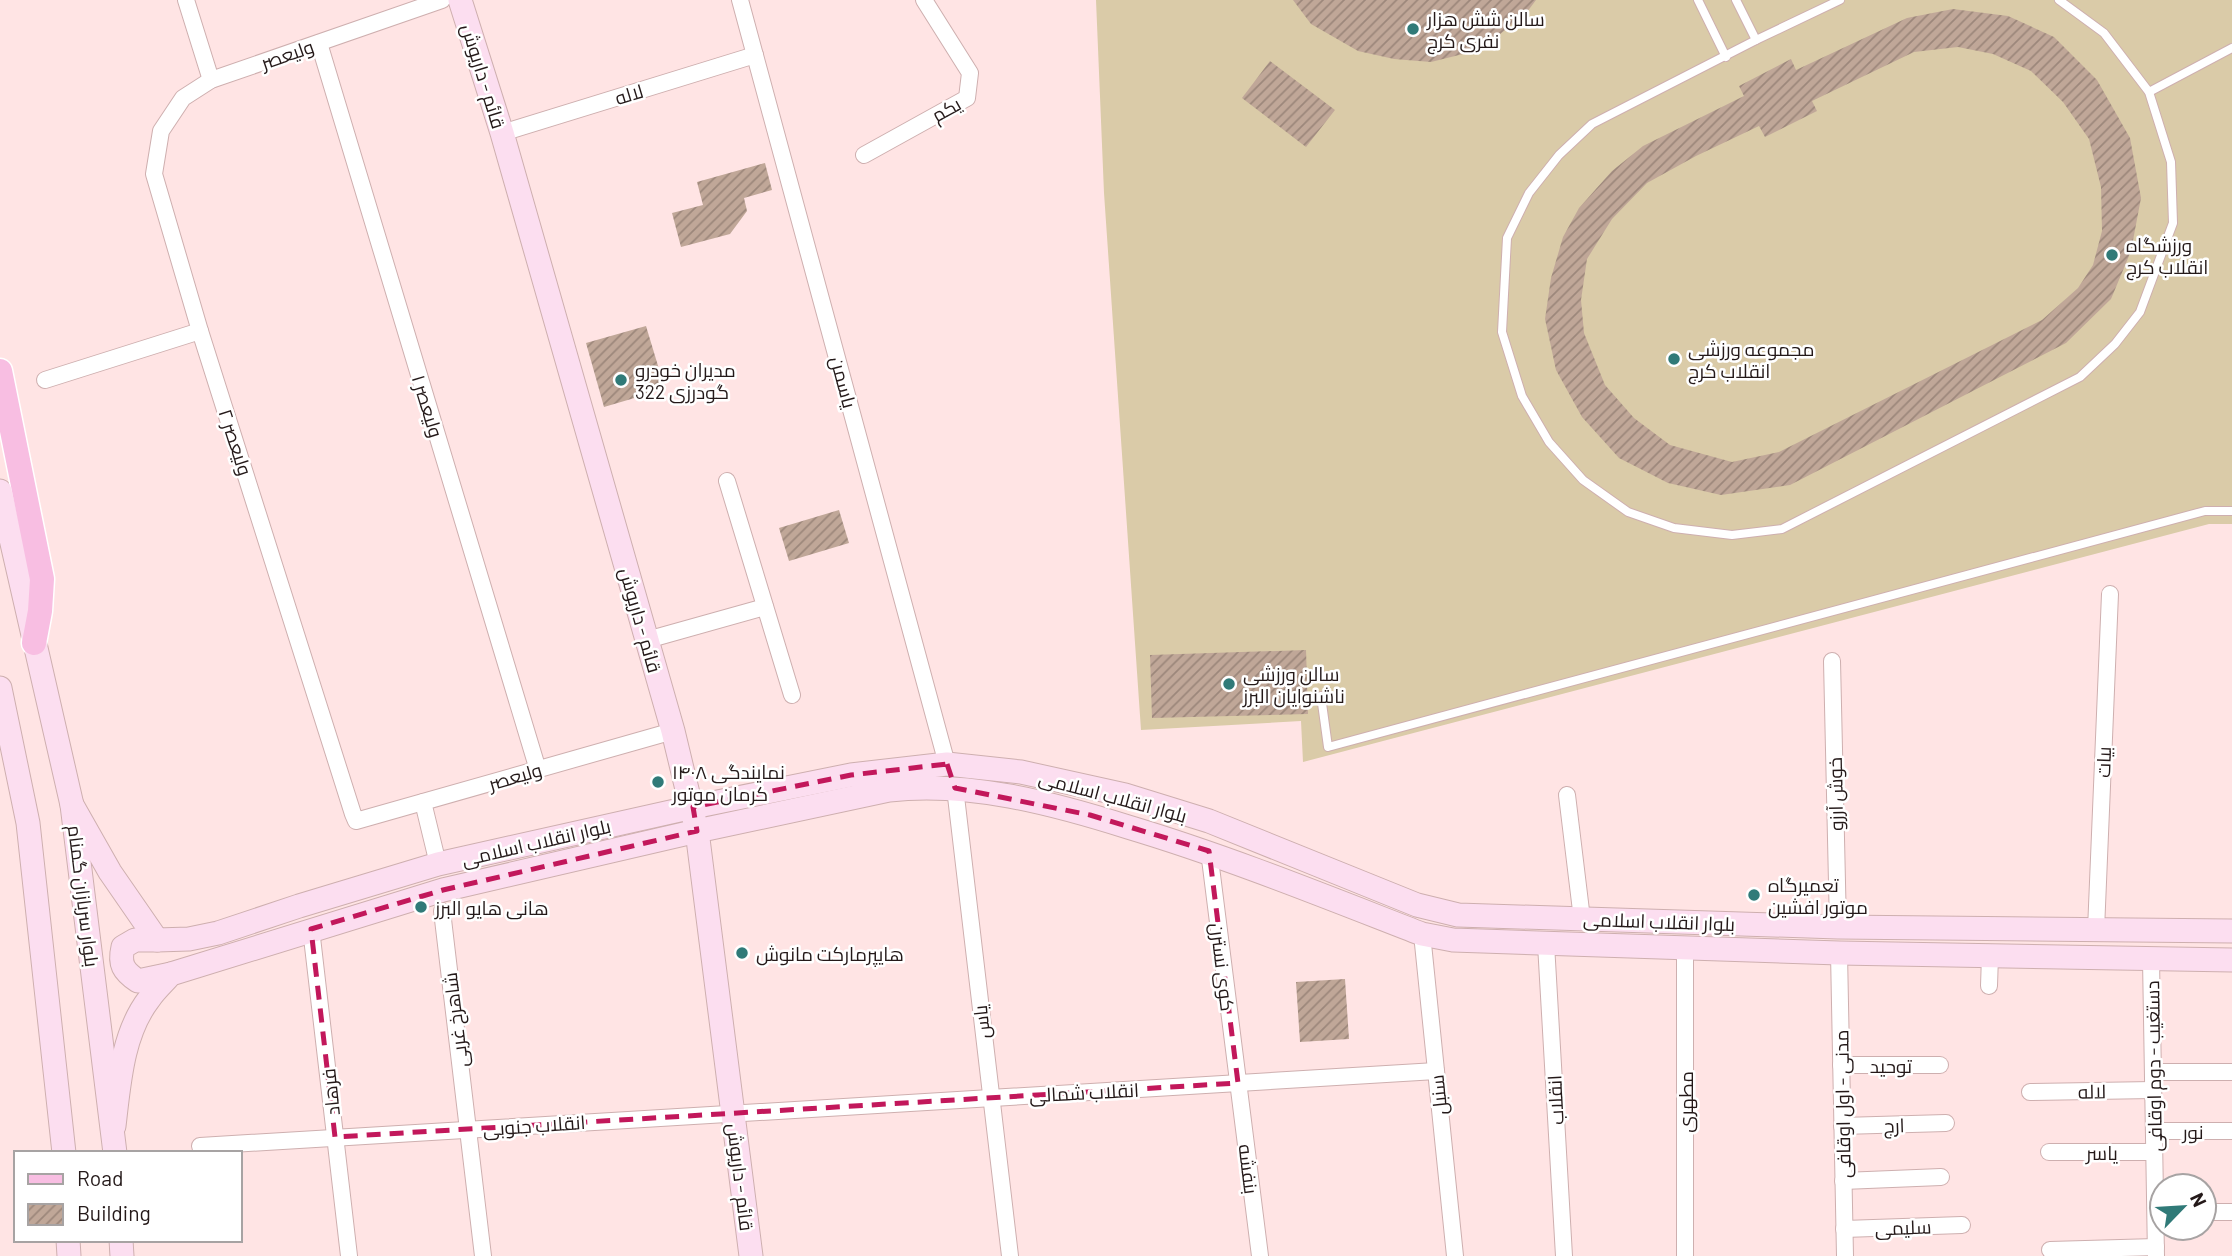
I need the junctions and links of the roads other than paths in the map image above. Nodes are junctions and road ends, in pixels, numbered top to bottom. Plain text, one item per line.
1 (186, 0) edge
2 (442, 0) edge
3 (460, 0) edge
4 (758, 0) edge
5 (924, 0) edge
6 (1698, 0) edge
7 (1736, 0) edge
8 (1840, 0) edge
9 (2059, 0) edge
10 (741, 2) edge
11 (1756, 40) junction
12 (318, 43) junction
13 (2232, 48) edge
14 (755, 55) junction
15 (1726, 57) junction
16 (211, 80) junction
17 (2149, 92) junction
18 (502, 133) junction
19 (864, 155) dead end
20 (201, 331) junction
21 (0, 371) edge
22 (45, 380) dead end
23 (727, 481) dead end
24 (0, 491) edge
25 (2232, 511) edge
26 (2110, 594) dead end
27 (765, 607) junction
28 (647, 640) junction
29 (34, 643) junction
30 (1832, 662) dead end
31 (0, 688) edge
32 (792, 695) dead end
33 (1321, 696) dead end
34 (673, 731) junction
35 (947, 764) junction
36 (538, 769) junction
37 (955, 788) junction
38 (1567, 795) dead end
39 (423, 802) junction
40 (72, 805) junction
41 (693, 807) junction
42 (356, 821) joint
43 (697, 831) junction
44 (1209, 851) junction
45 (438, 864) junction
46 (442, 911) dead end
47 (1582, 919) junction
48 (1839, 927) junction
49 (311, 929) junction
50 (2096, 930) junction
51 (2232, 931) edge
52 (1422, 934) junction
53 (158, 940) junction
54 (1546, 944) junction
55 (1685, 949) junction
56 (1839, 953) junction
57 (1990, 956) junction
58 (2151, 959) junction
59 (2232, 960) edge
60 (171, 974) junction
61 (1989, 986) dead end
62 (1841, 1065) junction
63 (1940, 1065) dead end
64 (1436, 1072) junction
65 (2153, 1072) junction
66 (2232, 1072) edge
67 (1238, 1083) junction
68 (2153, 1090) junction
69 (2030, 1092) dead end
70 (990, 1098) junction
71 (732, 1112) junction
72 (1945, 1123) dead end
73 (114, 1126) junction
74 (1842, 1126) junction
75 (467, 1129) junction
76 (2154, 1131) junction
77 (2232, 1131) edge
78 (335, 1137) junction
79 (200, 1146) dead end
80 (64, 1151) edge
81 (116, 1151) edge
82 (2049, 1152) dead end
83 (2154, 1152) junction
84 (2156, 1172) edge
85 (1941, 1177) dead end
86 (1843, 1181) junction
87 (1962, 1225) dead end
88 (1844, 1229) junction
89 (2050, 1250) dead end
90 (2156, 1252) edge
91 (349, 1256) edge
92 (483, 1256) edge
93 (751, 1256) edge
94 (1010, 1256) edge
95 (1261, 1256) edge
96 (1455, 1256) edge
97 (1564, 1256) edge
98 (1685, 1256) edge
99 (1845, 1256) edge

1 - 16 street
2 - 12 street, ولیعصر
3 - 18 main road, قائم - داریوش
4 - 10 street
5 - 19 street, یکم
6 - 15 lane
7 - 11 lane
8 - 11 lane
9 - 17 lane
10 - 14 street, یاسمن
11 - 15 lane
12 - 16 street, ولیعصر
12 - 36 street, ولیعصر ۱
13 - 17 lane
14 - 18 street, لاله
14 - 35 street, یاسمن
15 - 17 lane
16 - 20 street, ولیعصر ۲
18 - 28 main road, قائم - داریوش
20 - 22 street
20 - 42 street, ولیعصر ۲
21 - 29 main road
23 - 27 street
24 - 29 main road, بلوار سربازان گمنام
25 - 33 lane
26 - 50 street, بیات
27 - 28 street
27 - 32 street
28 - 34 main road, قائم - داریوش
29 - 40 main road, بلوار سربازان گمنام
30 - 48 street, خوش آرزو
31 - 80 main road
34 - 36 street, ولیعصر
34 - 41 main road, قائم - داریوش
35 - 37 main road
35 - 41 main road, بلوار انقلاب اسلامی
35 - 47 main road, بلوار انقلاب اسلامی
36 - 39 street, ولیعصر
37 - 43 main road, بلوار انقلاب اسلامی
37 - 44 main road, بلوار انقلاب اسلامی
37 - 70 street, یاس
38 - 47 street
39 - 42 street, ولیعصر
39 - 45 street
40 - 53 main road
40 - 73 main road, بلوار سربازان گمنام
41 - 43 main road, قائم - داریوش
41 - 45 main road, بلوار انقلاب اسلامی
43 - 49 main road, بلوار انقلاب اسلامی
43 - 71 main road, قائم - داریوش
44 - 52 main road, بلوار انقلاب اسلامی
44 - 67 street, کوی نسترن
45 - 53 main road, بلوار انقلاب اسلامی
46 - 75 street, شاهرخ غربی
47 - 48 main road, بلوار انقلاب اسلامی
48 - 50 main road, بلوار انقلاب اسلامی
49 - 60 main road, بلوار انقلاب اسلامی
49 - 78 street, فرهاد
50 - 51 main road, بلوار انقلاب اسلامی
52 - 54 main road, بلوار انقلاب اسلامی
52 - 64 street, سنبل
53 - 60 main road, بلوار انقلاب اسلامی
54 - 55 main road, بلوار انقلاب اسلامی
54 - 97 street, انقلاب
55 - 56 main road, بلوار انقلاب اسلامی
55 - 98 street, مطهری
56 - 57 main road, بلوار انقلاب اسلامی
56 - 62 street, مدنی - اول اوقافی
57 - 58 main road, بلوار انقلاب اسلامی
57 - 61 street
58 - 59 main road, بلوار انقلاب اسلامی
58 - 65 street, دستغیب - دوم اوقافی
60 - 73 main road
62 - 63 street, توحید
62 - 74 street, مدنی - اول اوقافی
64 - 67 street, انقلاب شمالی
64 - 96 street, سنبل
65 - 66 street
65 - 68 street, دستغیب - دوم اوقافی
67 - 70 street, انقلاب شمالی
67 - 95 street, بنفشه
68 - 69 street, لاله
68 - 76 street, دستغیب - دوم اوقافی
70 - 71 street, انقلاب شمالی
70 - 94 street, یاس
71 - 75 street, انقلاب جنوبی
71 - 93 main road, قائم - داریوش
72 - 74 street, ارج
73 - 81 main road, بلوار سربازان گمنام
74 - 86 street, مدنی - اول اوقافی
75 - 78 street, انقلاب جنوبی
75 - 92 street, شاهرخ غربی
76 - 77 street, نور
76 - 83 street, دستغیب - دوم اوقافی
78 - 79 street, انقلاب جنوبی
78 - 91 street, فرهاد
82 - 83 street, یاسر
83 - 84 street, دستغیب - دوم اوقافی
85 - 86 street
86 - 88 street, مدنی - اول اوقافی
87 - 88 street, سلیمی
88 - 99 street, مدنی - اول اوقافی
89 - 90 street

